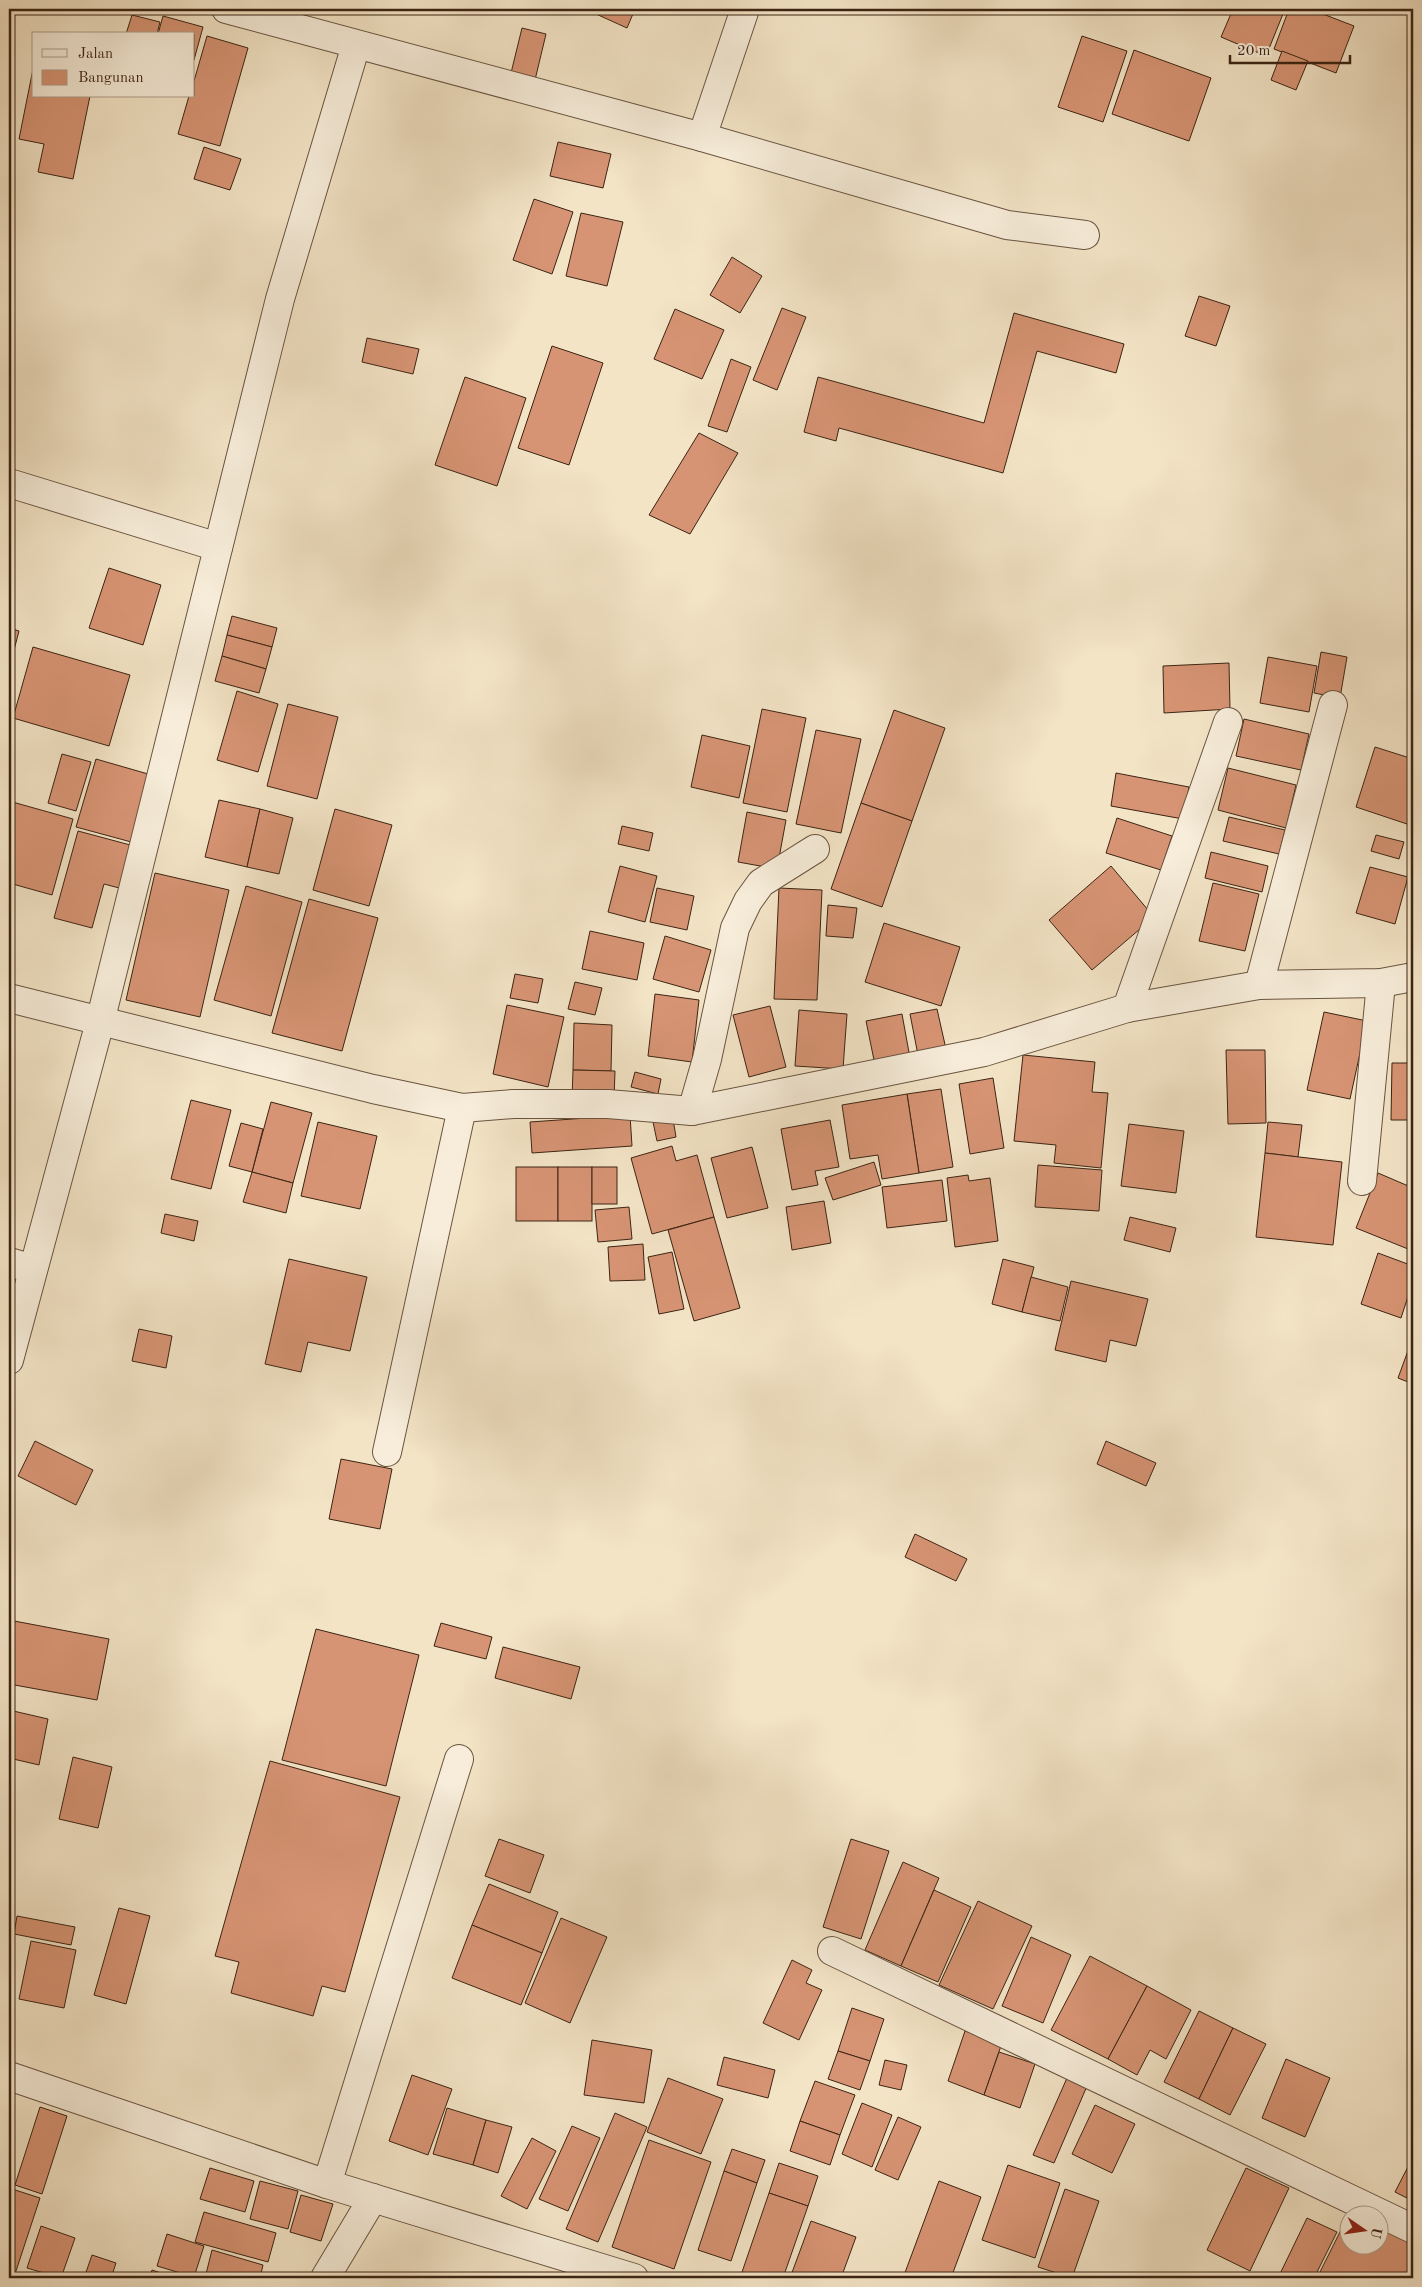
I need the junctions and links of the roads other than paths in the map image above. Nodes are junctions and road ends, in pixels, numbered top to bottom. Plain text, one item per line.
1 (226, 9) edge
2 (745, 9) edge
3 (356, 44) junction
4 (702, 137) junction
5 (1085, 235) dead end
6 (9, 483) edge
7 (218, 547) junction
8 (1333, 705) dead end
9 (1228, 722) dead end
10 (816, 850) dead end
11 (1413, 977) edge
12 (1381, 983) junction
13 (1259, 985) junction
14 (9, 998) edge
15 (1127, 1008) junction
16 (100, 1022) junction
17 (462, 1108) junction
18 (692, 1111) junction
19 (1362, 1181) dead end
20 (21, 1265) edge
21 (9, 1360) edge
22 (387, 1452) dead end
23 (459, 1759) dead end
24 (832, 1951) dead end
25 (9, 2076) edge
26 (327, 2184) junction
27 (373, 2198) junction
28 (1413, 2229) edge
29 (326, 2278) edge
30 (634, 2278) edge

1 - 3 street
2 - 4 street
3 - 4 street
3 - 7 street
4 - 5 street
6 - 7 street
7 - 16 street
8 - 13 street
9 - 15 street
10 - 18 street
11 - 12 street
12 - 13 street
12 - 19 street
13 - 15 street
14 - 16 street
15 - 18 street
16 - 17 street
16 - 20 street
17 - 18 street
17 - 22 street
20 - 21 street
23 - 26 street
24 - 28 street
25 - 26 street
26 - 27 street
27 - 29 street
27 - 30 street

